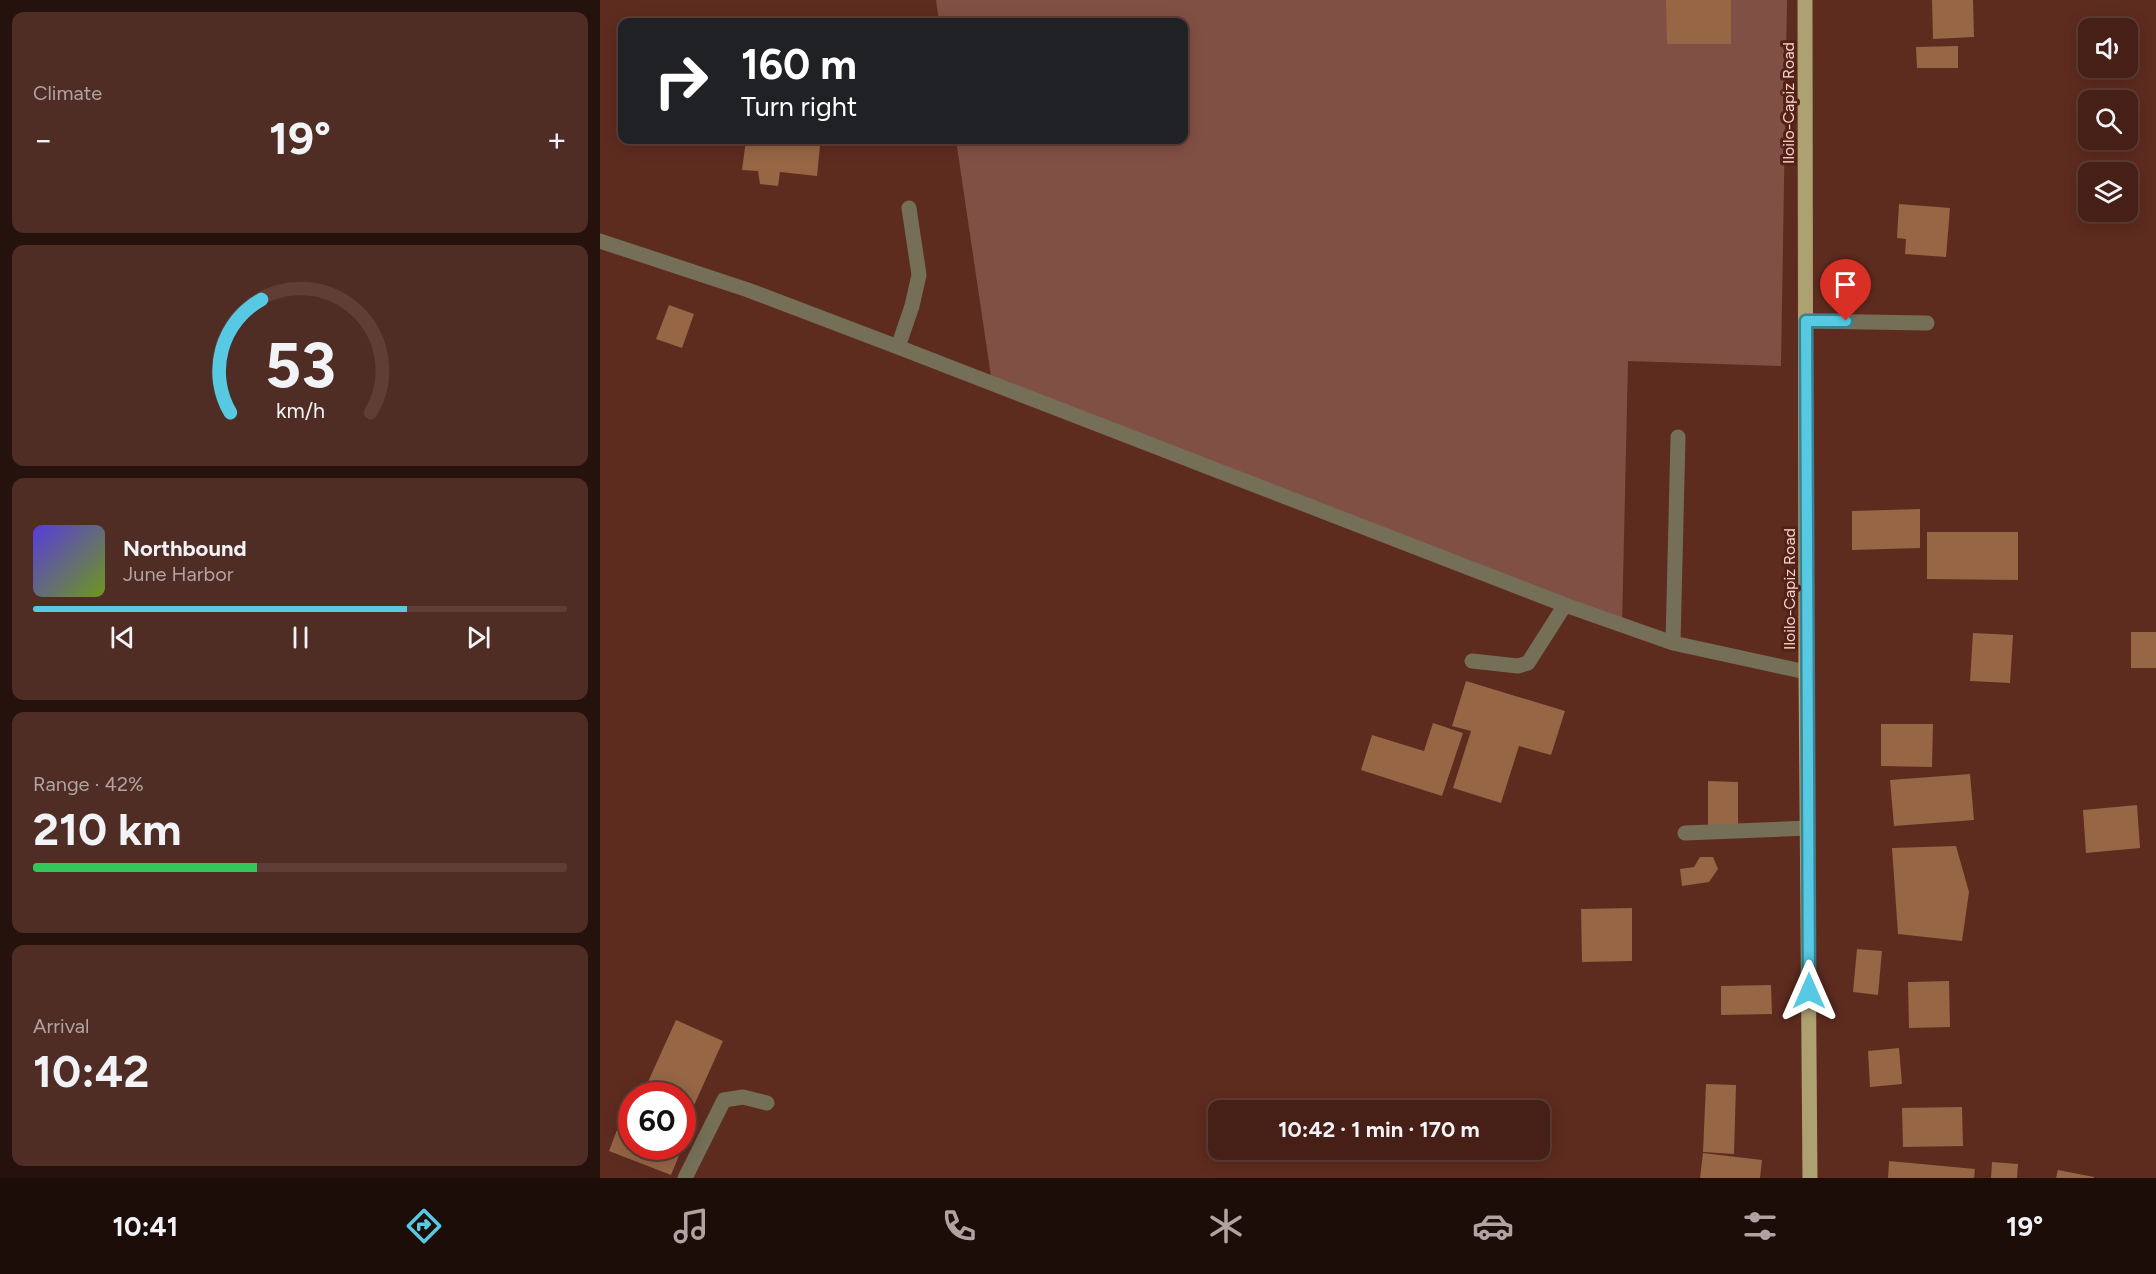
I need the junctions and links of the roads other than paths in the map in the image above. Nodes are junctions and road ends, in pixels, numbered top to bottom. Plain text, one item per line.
1 (1805, 0) edge
2 (909, 208) dead end
3 (600, 242) edge
4 (1806, 321) junction
5 (1927, 323) dead end
6 (898, 346) junction
7 (1678, 436) dead end
8 (1565, 605) junction
9 (1673, 643) junction
10 (1472, 661) dead end
11 (1806, 672) junction
12 (1808, 828) junction
13 (1685, 833) dead end
14 (767, 1103) dead end
15 (685, 1178) edge
16 (1810, 1178) edge

1 - 4 main road, Iloilo-Capiz Road
2 - 6 street
3 - 6 street
4 - 5 street
4 - 11 main road, Iloilo-Capiz Road
6 - 8 street
7 - 9 street
8 - 9 street
8 - 10 street
9 - 11 street
11 - 12 main road, Iloilo-Capiz Road
12 - 13 street
12 - 16 main road, Iloilo-Capiz Road
14 - 15 street

